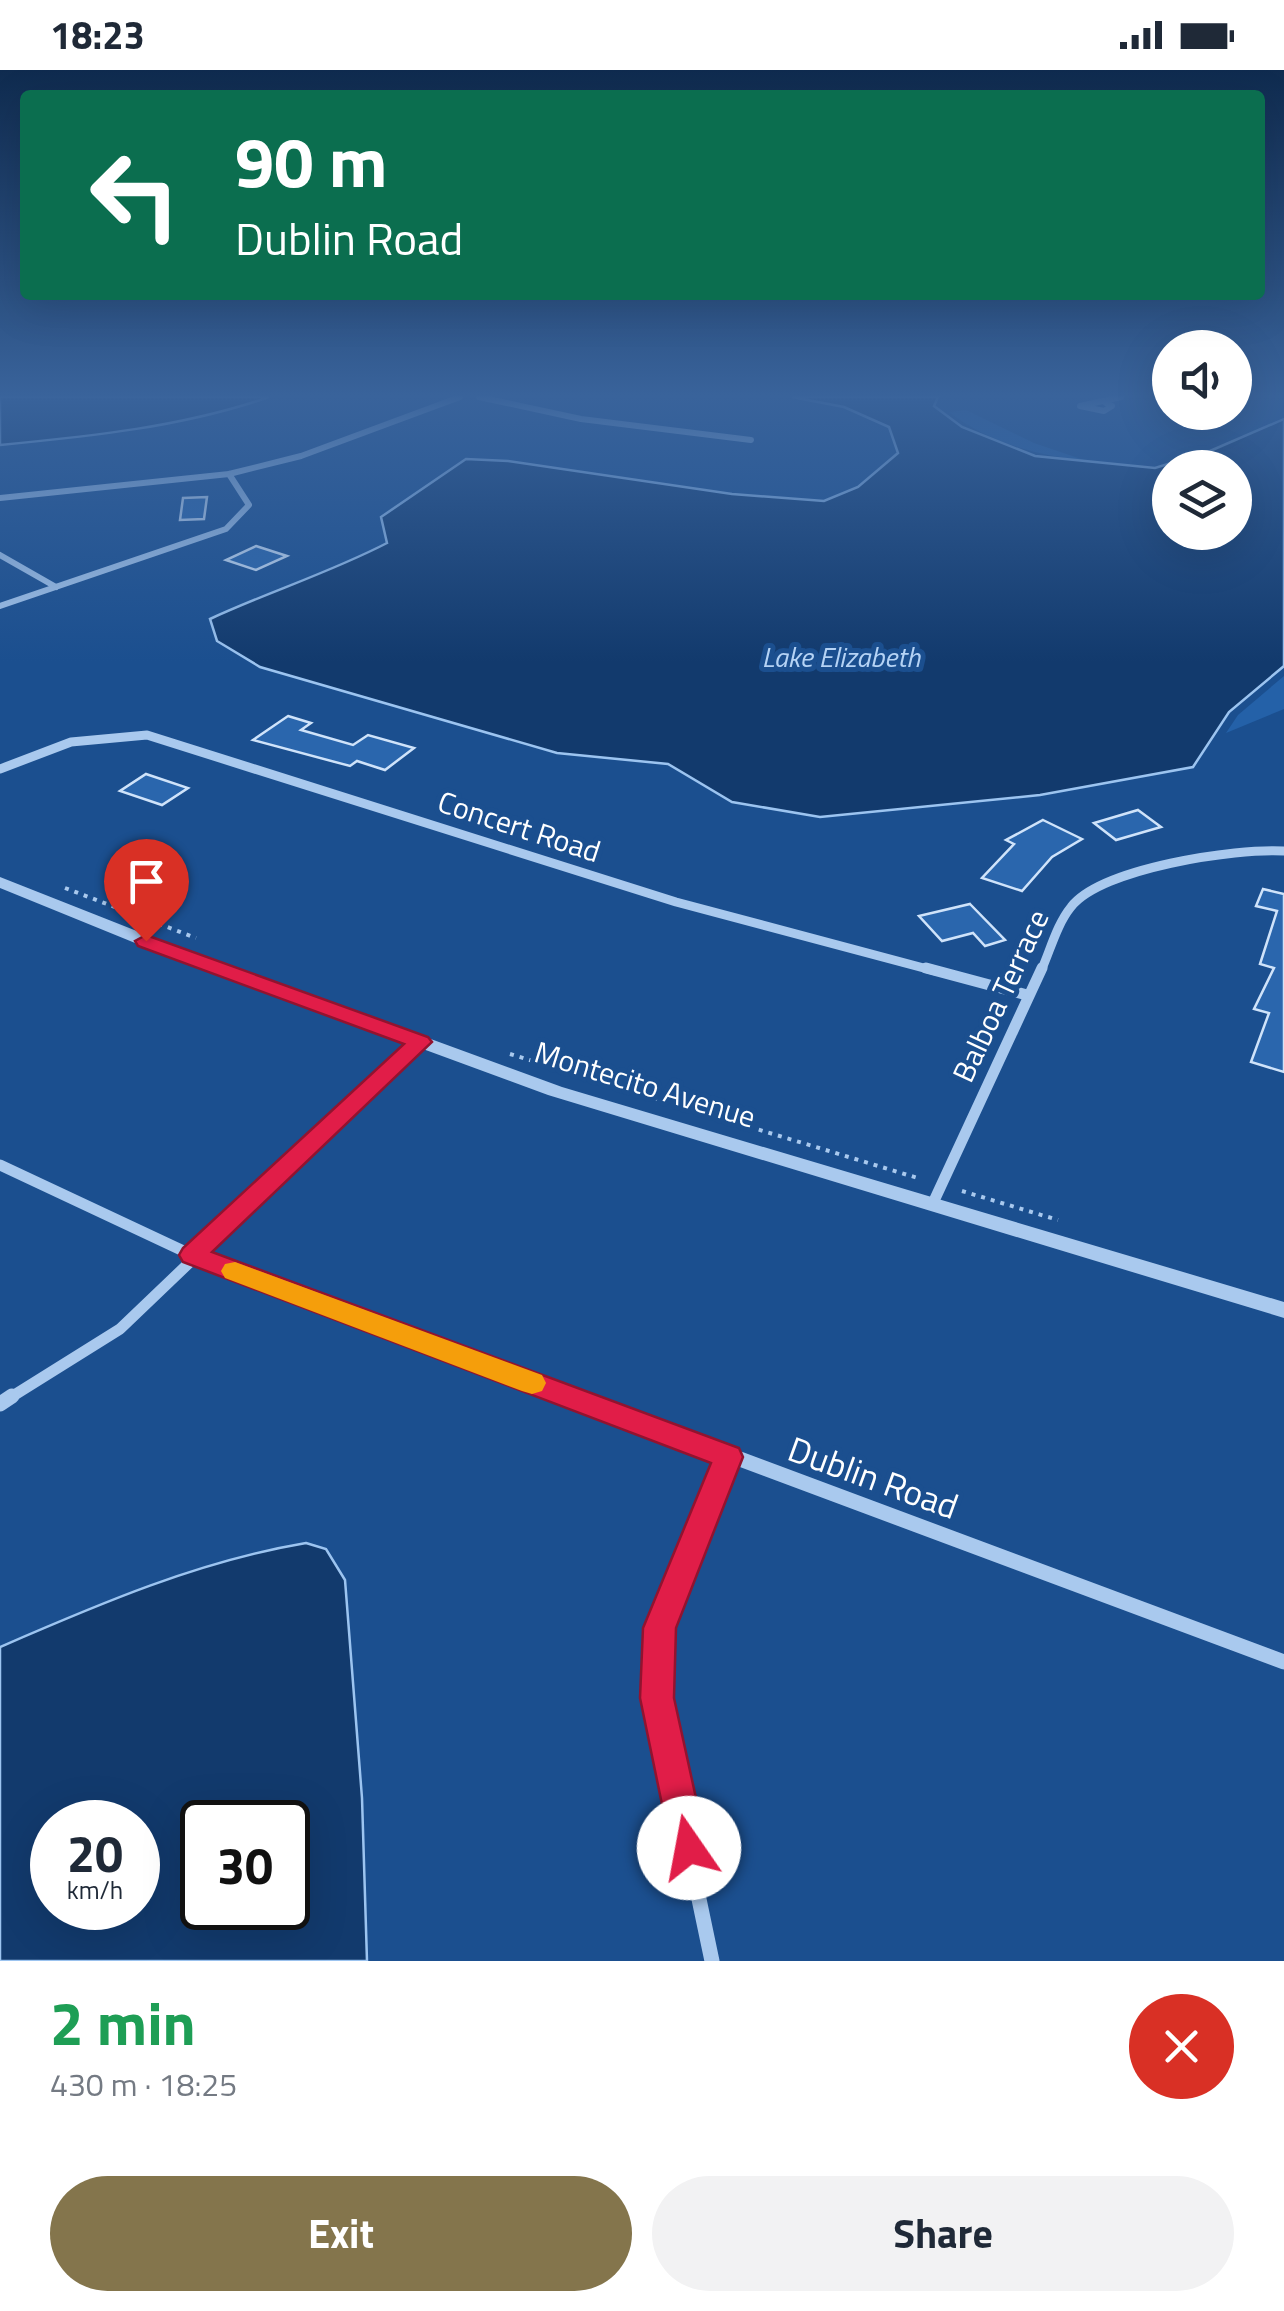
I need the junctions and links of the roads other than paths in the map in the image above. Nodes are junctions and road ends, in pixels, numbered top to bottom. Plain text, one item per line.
1 (122, 485) edge
2 (236, 485) edge
3 (0, 498) edge
4 (0, 555) edge
5 (56, 587) junction
6 (0, 606) edge
7 (0, 769) edge
8 (1284, 852) edge
9 (0, 882) edge
10 (1027, 995) junction
11 (420, 1042) junction
12 (0, 1165) edge
13 (933, 1202) junction
14 (192, 1255) junction
15 (1284, 1310) edge
16 (0, 1404) edge
17 (728, 1457) junction
18 (1284, 1662) edge
19 (712, 1961) edge

1 - 3 street
2 - 5 street
4 - 5 street
5 - 6 street
7 - 10 street, Concert Road
8 - 10 street, Balboa Terrace
9 - 11 street, Montecito Avenue
10 - 13 street, Balboa Terrace
11 - 13 street, Montecito Avenue
11 - 14 street
12 - 14 street, Dublin Road
13 - 15 street, Montecito Avenue
14 - 16 street
14 - 17 street, Dublin Road
17 - 18 street, Dublin Road
17 - 19 street

